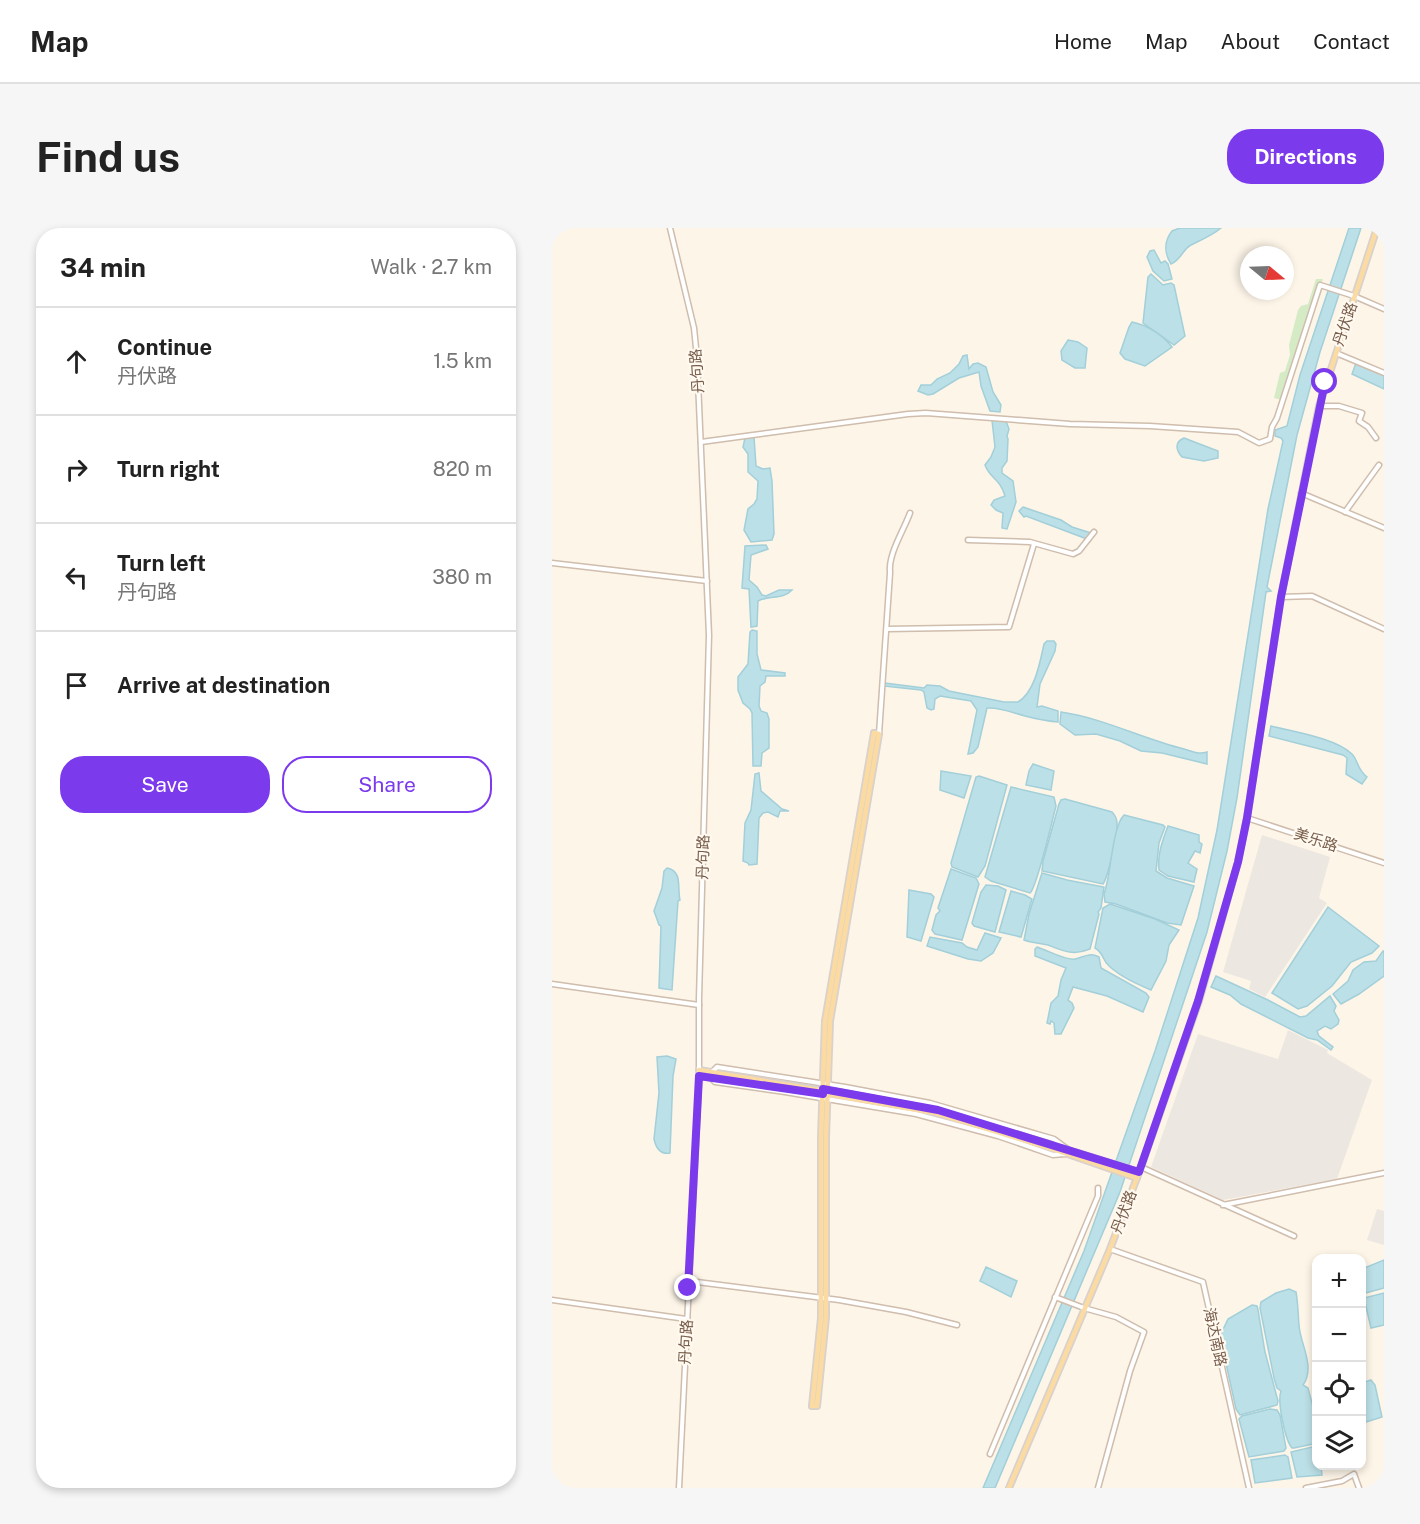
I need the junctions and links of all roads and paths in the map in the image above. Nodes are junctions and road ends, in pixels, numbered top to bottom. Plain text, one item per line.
1 (670, 228) edge
2 (1377, 228) edge
3 (1352, 295) junction
4 (1384, 309) edge
5 (1335, 352) junction
6 (1384, 373) edge
7 (1319, 406) junction
8 (1376, 438) dead end
9 (701, 442) junction
10 (1379, 465) dead end
11 (1301, 493) junction
12 (1345, 512) junction
13 (910, 513) dead end
14 (1384, 528) edge
15 (1094, 532) dead end
16 (968, 540) dead end
17 (1034, 544) junction
18 (552, 563) edge
19 (707, 581) junction
20 (1281, 597) junction
21 (886, 629) junction
22 (1384, 629) edge
23 (879, 734) joint
24 (1247, 818) junction
25 (1384, 863) edge
26 (552, 984) edge
27 (699, 1005) junction
28 (699, 1073) junction
29 (711, 1074) junction
30 (825, 1092) junction
31 (1069, 1152) junction
32 (1140, 1169) junction
33 (1384, 1173) edge
34 (1137, 1178) junction
35 (1098, 1188) dead end
36 (1223, 1205) junction
37 (1294, 1236) dead end
38 (1110, 1249) junction
39 (689, 1281) junction
40 (823, 1298) junction
41 (1057, 1298) junction
42 (552, 1300) edge
43 (1084, 1308) junction
44 (686, 1319) junction
45 (957, 1325) dead end
46 (990, 1454) dead end
47 (678, 1487) edge
48 (1009, 1488) edge
49 (1098, 1488) edge
50 (1249, 1488) edge
51 (1306, 1488) edge
52 (1359, 1488) edge

1 - 9 street, 丹句路
2 - 3 main road, 丹伏路
3 - 4 street
3 - 5 main road, 丹伏路
3 - 9 street
5 - 6 street
5 - 7 main road, 丹伏路
7 - 8 street
7 - 11 main road, 丹伏路
9 - 19 street, 丹句路
10 - 12 street
11 - 12 street
11 - 20 main road, 丹伏路
12 - 14 street
13 - 21 street
15 - 17 street
16 - 17 street
17 - 21 street
18 - 19 street
19 - 27 street, 丹句路
20 - 22 street
20 - 24 main road, 丹伏路
21 - 23 street
23 - 30 main road
24 - 25 street, 美乐路
24 - 32 main road, 丹伏路
26 - 27 street
27 - 28 street, 丹句路
28 - 29 main road
28 - 39 street, 丹句路
29 - 30 main road
29 - 30 street
30 - 31 main road
30 - 31 street
30 - 40 main road
31 - 32 main road
31 - 34 main road
32 - 34 main road, 丹伏路
32 - 36 street
33 - 36 street
34 - 38 main road, 丹伏路
35 - 41 street
36 - 37 street
38 - 43 main road, 丹伏路
38 - 50 street, 海达南路
39 - 40 street
39 - 44 street, 丹句路
40 - 40 main road
40 - 45 street
41 - 43 street
41 - 46 street
42 - 44 street
43 - 48 main road, 丹伏路
43 - 49 street
44 - 47 street, 丹句路
51 - 52 street

